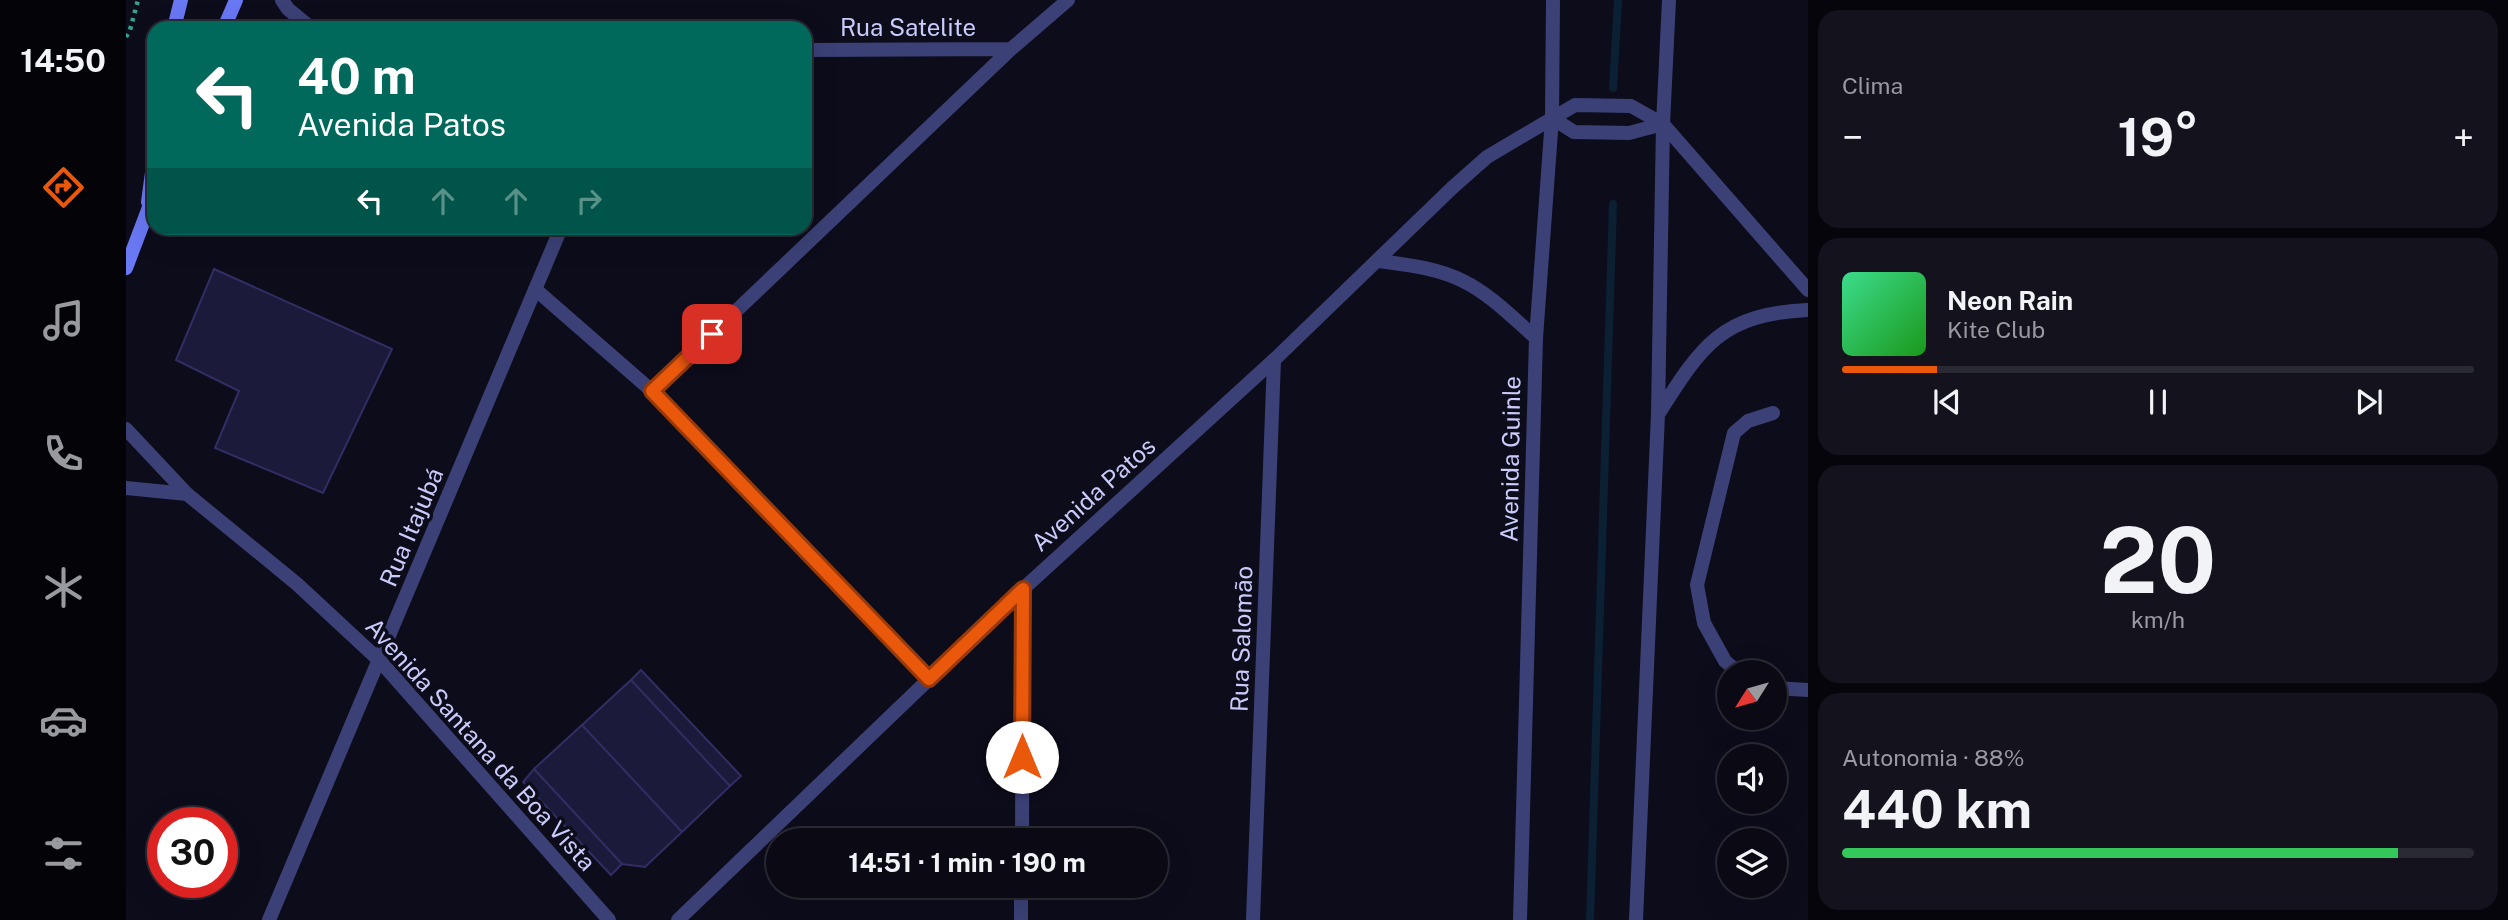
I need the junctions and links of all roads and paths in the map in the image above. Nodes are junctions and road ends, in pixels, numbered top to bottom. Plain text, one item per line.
1 (138, 0) edge
2 (181, 0) edge
3 (236, 0) edge
4 (282, 0) edge
5 (1068, 0) edge
6 (1553, 0) edge
7 (1670, 0) edge
8 (175, 21) edge
9 (227, 21) edge
10 (303, 21) edge
11 (126, 37) edge
12 (1012, 49) junction
13 (812, 50) edge
14 (1552, 118) junction
15 (1662, 124) junction
16 (147, 210) edge
17 (558, 235) edge
18 (1379, 261) junction
19 (126, 268) edge
20 (535, 289) junction
21 (1808, 290) edge
22 (1808, 310) edge
23 (1535, 338) junction
24 (1275, 360) junction
25 (652, 391) junction
26 (1773, 413) dead end
27 (1658, 414) junction
28 (126, 429) edge
29 (126, 488) edge
30 (187, 494) junction
31 (1023, 589) junction
32 (1724, 660) edge
33 (380, 661) junction
34 (929, 679) junction
35 (1787, 689) edge
36 (1808, 690) edge
37 (1022, 828) edge
38 (1021, 898) edge
39 (270, 920) edge
40 (609, 920) edge
41 (678, 920) edge
42 (1021, 920) edge
43 (1253, 920) edge
44 (1521, 920) edge
45 (1636, 920) edge

1 - 11 path
2 - 8 main road
3 - 9 main road
4 - 10 street
5 - 12 street
6 - 14 street, Avenida Guinle
7 - 15 street
12 - 13 street, Rua Satelite
12 - 25 street
14 - 15 street
14 - 15 street, Avenida Patos
14 - 18 street, Avenida Patos
14 - 23 street, Avenida Guinle
15 - 21 street, Avenida Patos
15 - 27 street
16 - 19 main road
17 - 20 street, Rua Itajubá
18 - 23 street
18 - 24 street, Avenida Patos
20 - 25 street
20 - 33 street, Rua Itajubá
22 - 27 street
23 - 44 street, Avenida Guinle
24 - 31 street, Avenida Patos
24 - 43 street, Rua Salomão
25 - 34 street
26 - 32 street
27 - 45 street
28 - 30 street, Avenida Santana da Boa Vista
29 - 30 street
30 - 33 street, Avenida Santana da Boa Vista
31 - 34 street, Avenida Patos
31 - 37 street
33 - 39 street, Rua Itajubá
33 - 40 street, Avenida Santana da Boa Vista
34 - 41 street, Avenida Patos
35 - 36 street
38 - 42 street

